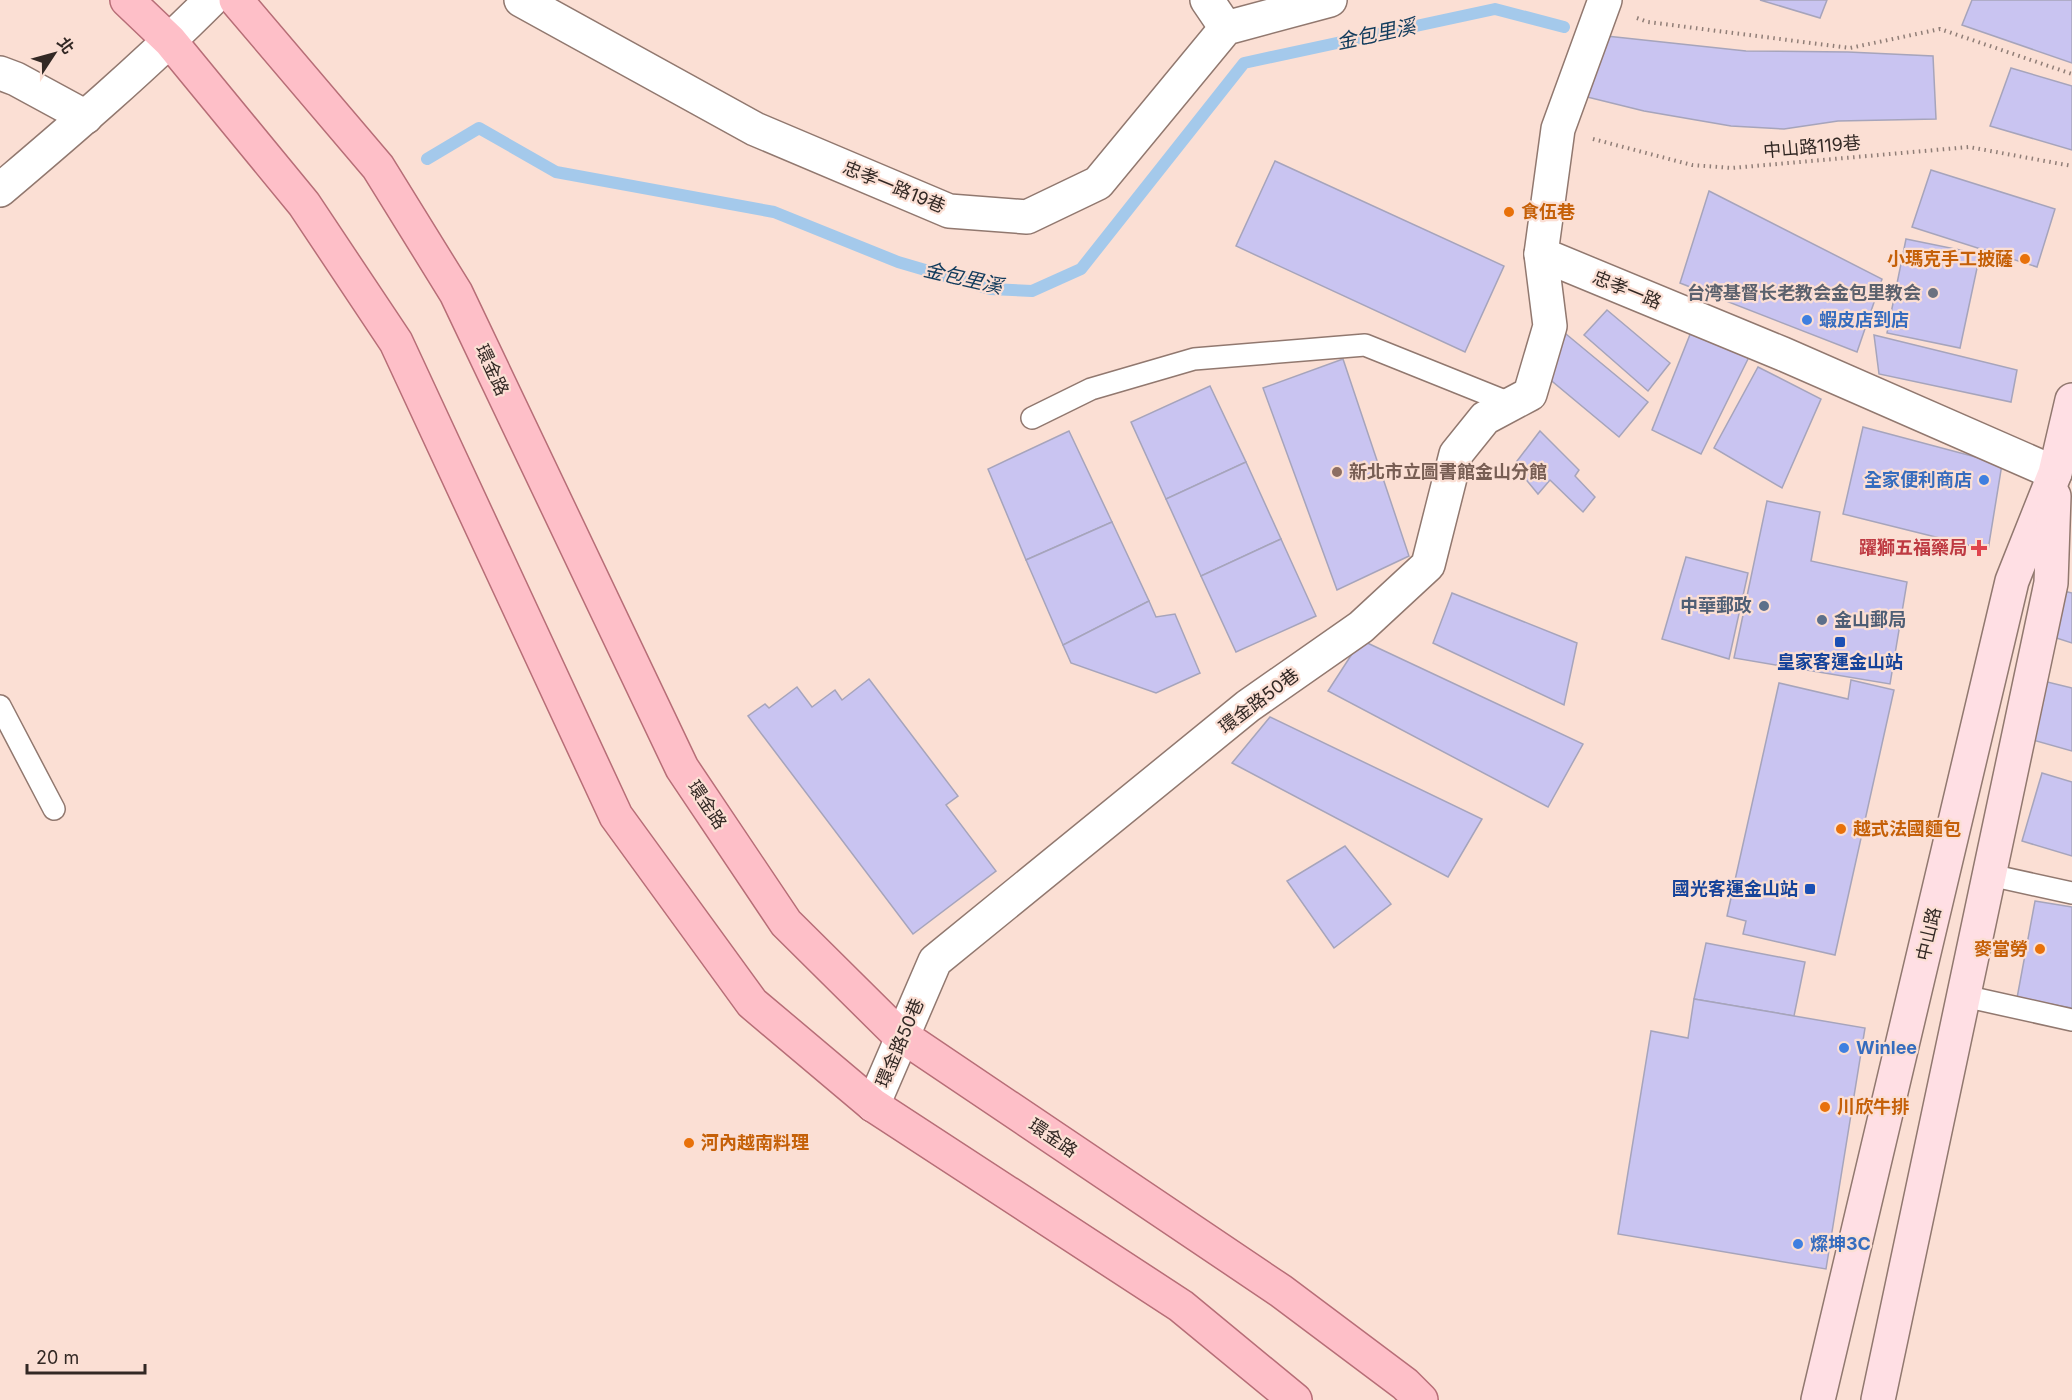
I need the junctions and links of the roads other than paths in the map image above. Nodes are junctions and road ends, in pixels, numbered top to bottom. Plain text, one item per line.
1 (127, 0) edge
2 (211, 0) edge
3 (237, 0) edge
4 (521, 0) edge
5 (1207, 0) edge
6 (1330, 0) edge
7 (1598, 2) edge
8 (1226, 28) junction
9 (170, 40) junction
10 (0, 72) edge
11 (86, 117) junction
12 (0, 190) edge
13 (1541, 254) junction
14 (2072, 400) edge
15 (1512, 404) junction
16 (1032, 418) dead end
17 (2063, 474) edge
18 (0, 706) edge
19 (54, 809) dead end
20 (1990, 875) junction
21 (2072, 893) edge
22 (1964, 996) junction
23 (2072, 1020) edge
24 (903, 1036) junction
25 (873, 1105) junction
26 (1295, 1400) edge
27 (1421, 1400) edge
28 (1818, 1400) edge
29 (1878, 1400) edge

1 - 9 main road
2 - 9 street
3 - 24 main road, 環金路
4 - 8 street, 忠孝一路19巷
5 - 8 street
6 - 8 street
7 - 13 street
9 - 11 street
9 - 25 main road
10 - 11 street
11 - 12 street
13 - 15 street, 環金路50巷
13 - 17 street, 忠孝一路
14 - 17 street, 中山路
15 - 16 lane
15 - 24 street, 環金路50巷
17 - 20 street, 中山路
17 - 28 street, 中山路
18 - 19 lane
20 - 21 lane
20 - 22 street, 中山路
22 - 23 lane
22 - 29 street, 中山路
24 - 25 street, 環金路50巷
24 - 27 main road, 環金路
25 - 26 main road

